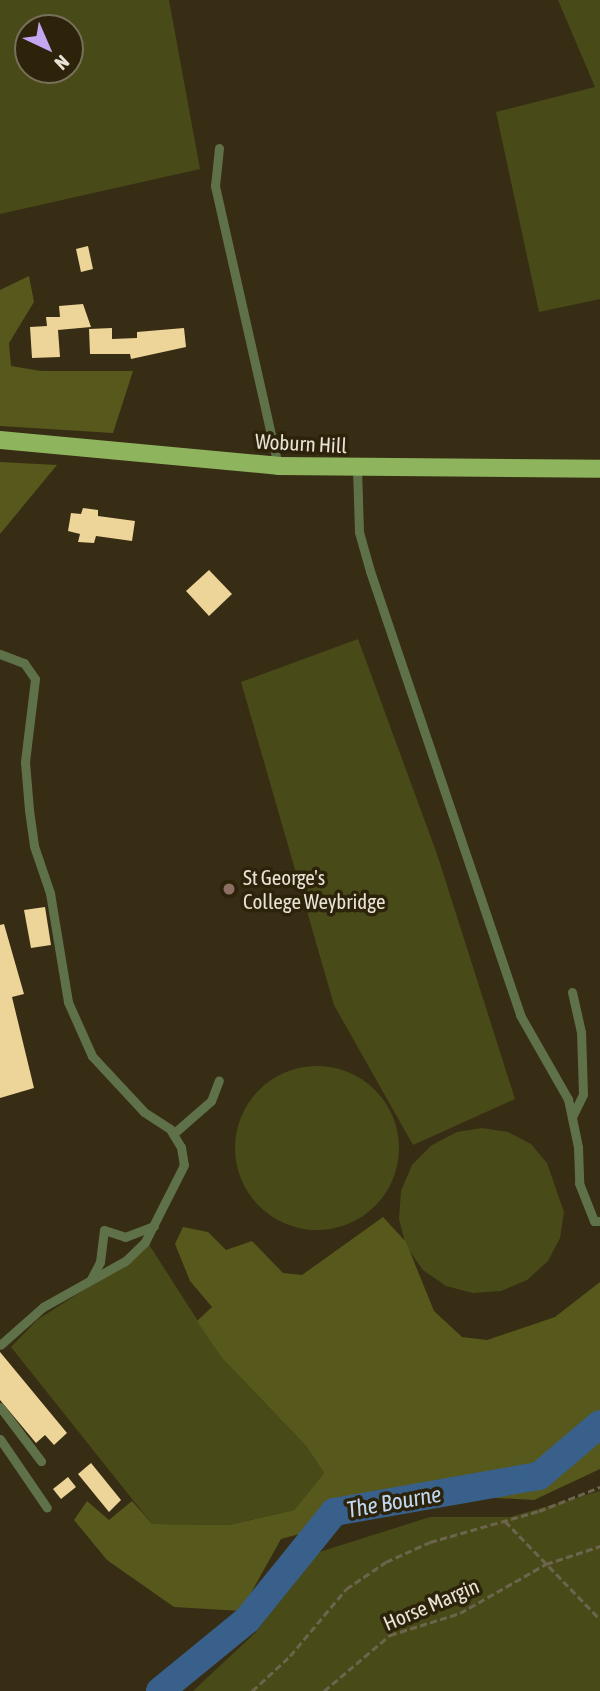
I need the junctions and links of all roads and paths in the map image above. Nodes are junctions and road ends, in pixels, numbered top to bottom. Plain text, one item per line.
1 (219, 148) dead end
2 (0, 440) edge
3 (278, 466) junction
4 (357, 468) junction
5 (600, 469) edge
6 (0, 654) edge
7 (572, 992) dead end
8 (219, 1080) dead end
9 (572, 1117) junction
10 (173, 1134) junction
11 (600, 1221) edge
12 (154, 1226) junction
13 (91, 1280) junction
14 (0, 1345) edge
15 (0, 1407) edge
16 (0, 1439) edge
17 (41, 1461) dead end
18 (600, 1487) edge
19 (47, 1508) dead end
20 (504, 1520) junction
21 (600, 1546) edge
22 (546, 1564) junction
23 (600, 1619) edge
24 (252, 1691) edge
25 (324, 1691) edge

1 - 3 lane
2 - 3 main road, Woburn Hill
3 - 4 main road, Woburn Hill
4 - 5 main road, Woburn Hill
4 - 9 lane
6 - 10 lane
7 - 9 lane
8 - 10 lane
9 - 11 lane
10 - 12 lane
12 - 13 lane
12 - 13 lane
13 - 14 lane
15 - 17 lane
16 - 19 lane
18 - 20 path
20 - 22 path
20 - 24 path
21 - 22 path, Horse Margin
22 - 23 path
22 - 25 path, Horse Margin

